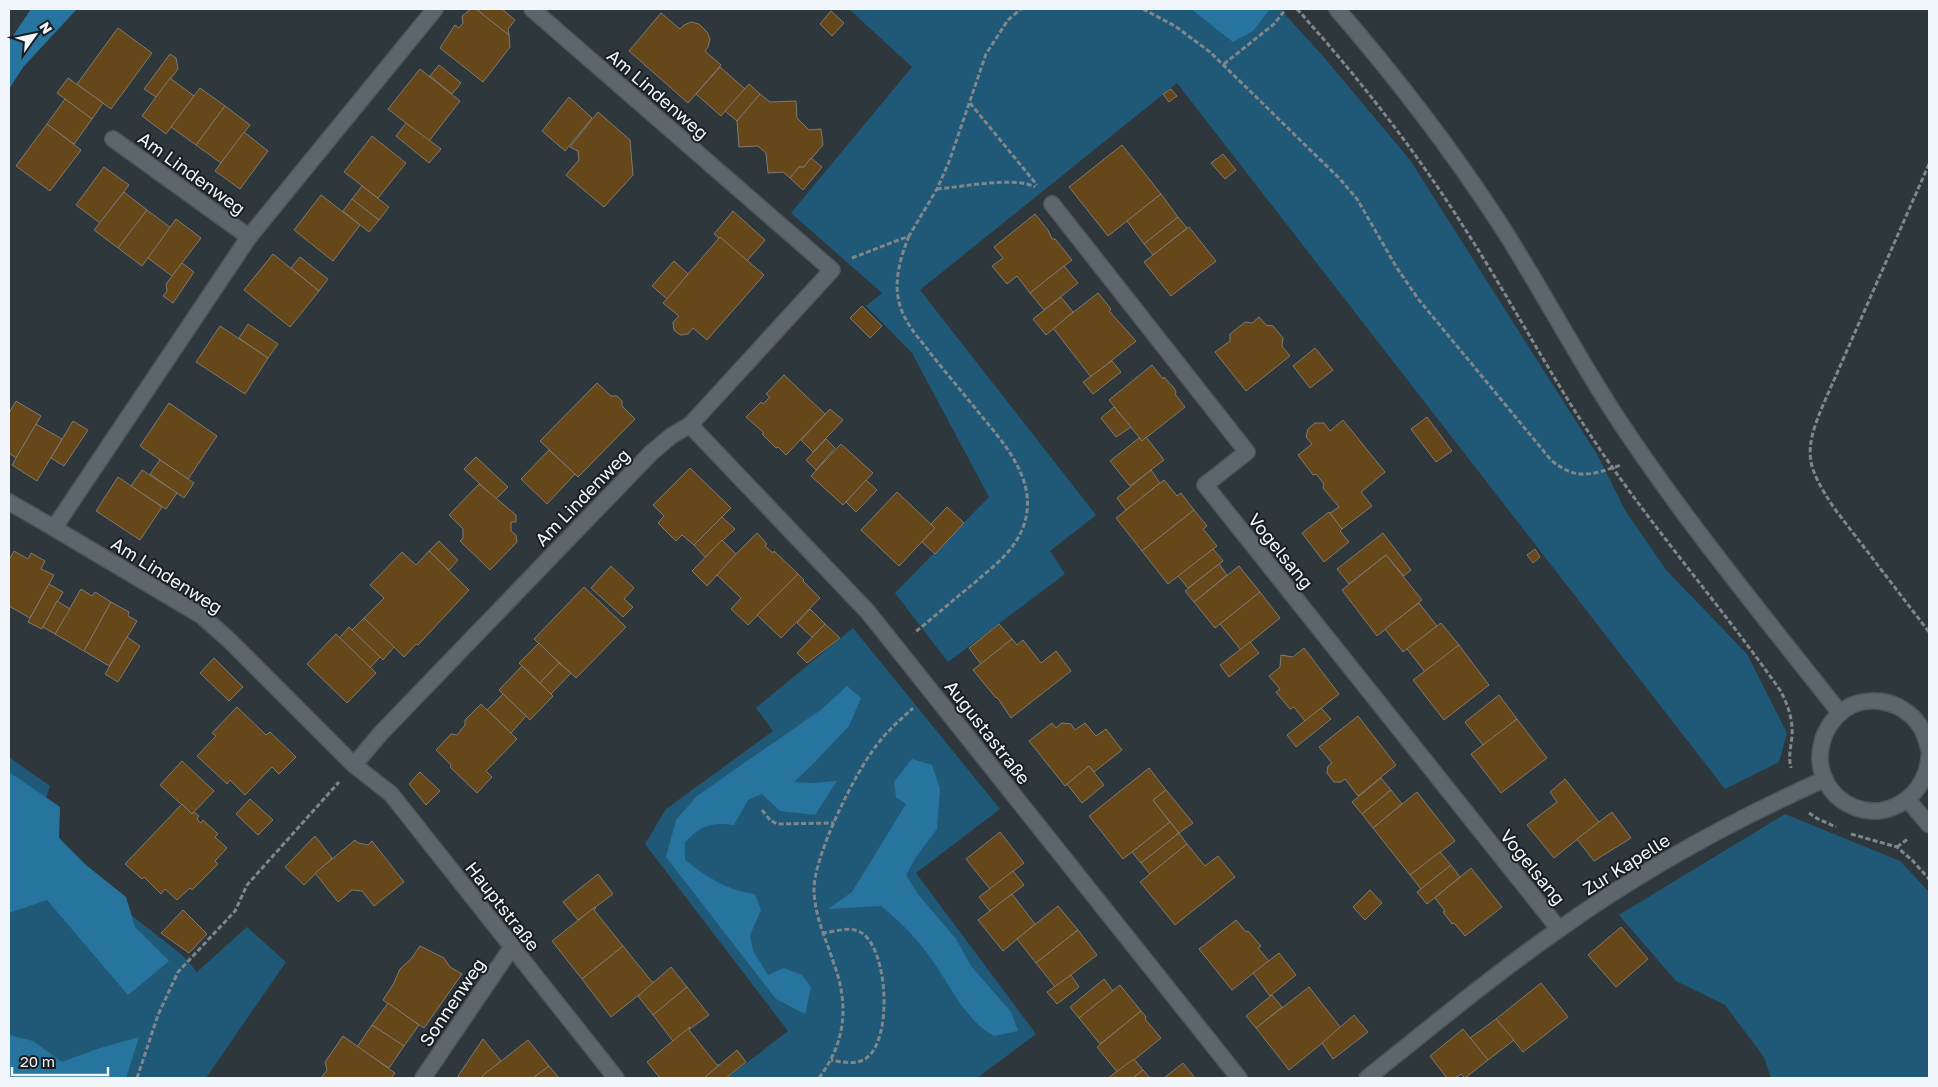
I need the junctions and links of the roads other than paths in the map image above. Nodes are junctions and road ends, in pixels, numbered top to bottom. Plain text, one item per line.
1 (435, 9) edge
2 (532, 9) edge
3 (1337, 9) edge
4 (112, 139) dead end
5 (1052, 204) dead end
6 (250, 237) junction
7 (690, 425) junction
8 (9, 502) edge
9 (54, 528) junction
10 (1840, 713) junction
11 (1929, 750) edge
12 (1929, 756) edge
13 (354, 765) junction
14 (1825, 779) junction
15 (1908, 800) junction
16 (1929, 825) edge
17 (1558, 929) junction
18 (512, 948) junction
19 (423, 1078) edge
20 (616, 1078) edge
21 (1239, 1078) edge
22 (1367, 1078) edge

1 - 6 street, Am Lindenweg
2 - 7 street, Am Lindenweg
3 - 10 street
4 - 6 street, Am Lindenweg
5 - 17 street, Vogelsang
6 - 9 street, Am Lindenweg
7 - 13 street, Am Lindenweg
7 - 21 street, Augustastraße
8 - 9 street, Am Lindenweg
9 - 13 street, Am Lindenweg
10 - 11 street
10 - 14 street
12 - 15 street
13 - 18 street, Hauptstraße
14 - 15 street
14 - 17 street, Zur Kapelle
15 - 16 street
17 - 22 street, Zur Kapelle
18 - 19 street, Sonnenweg
18 - 20 street, Hauptstraße

